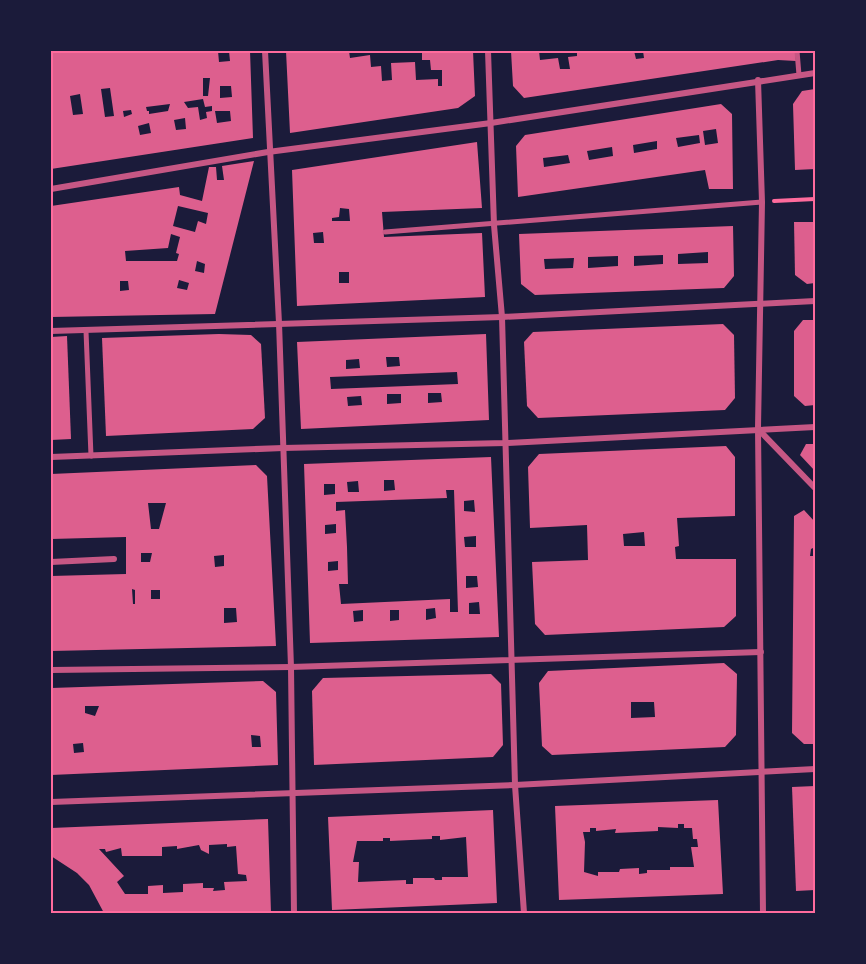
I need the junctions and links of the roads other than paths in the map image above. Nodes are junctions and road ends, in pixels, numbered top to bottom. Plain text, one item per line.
1 (265, 51) edge
2 (488, 51) edge
3 (796, 51) edge
4 (815, 73) edge
5 (799, 75) junction
6 (758, 80) junction
7 (490, 123) junction
8 (268, 152) junction
9 (51, 189) edge
10 (762, 202) junction
11 (494, 225) junction
12 (385, 232) dead end
13 (815, 301) edge
14 (761, 304) junction
15 (502, 317) junction
16 (279, 322) junction
17 (86, 330) junction
18 (51, 331) edge
19 (815, 427) edge
20 (758, 428) junction
21 (506, 443) junction
22 (283, 448) junction
23 (91, 456) junction
24 (51, 458) edge
25 (815, 489) edge
26 (114, 559) dead end
27 (51, 562) edge
28 (761, 652) junction
29 (512, 659) junction
30 (291, 667) junction
31 (51, 670) edge
32 (815, 769) edge
33 (763, 773) junction
34 (515, 785) junction
35 (294, 792) junction
36 (51, 802) edge
37 (294, 913) edge
38 (524, 913) edge
39 (763, 913) edge

1 - 8 street
2 - 7 street
3 - 5 street
4 - 5 street
5 - 6 street
6 - 7 street
6 - 10 street
7 - 8 street
7 - 11 street
8 - 9 street
8 - 16 street
10 - 11 street
10 - 14 street
11 - 12 street
11 - 15 street
13 - 14 street
14 - 15 street
14 - 20 street
15 - 16 street
15 - 21 street
16 - 17 street
16 - 22 street
17 - 18 street
17 - 23 street
19 - 20 street
20 - 21 street
20 - 25 street
20 - 28 street
21 - 22 street
21 - 29 street
22 - 23 street
22 - 30 street
23 - 24 street
26 - 27 street
28 - 29 street
28 - 33 street
29 - 30 street
29 - 34 street
30 - 31 street
30 - 35 street
32 - 33 street
33 - 34 street
33 - 39 street
34 - 35 street
34 - 38 street
35 - 36 street
35 - 37 street

